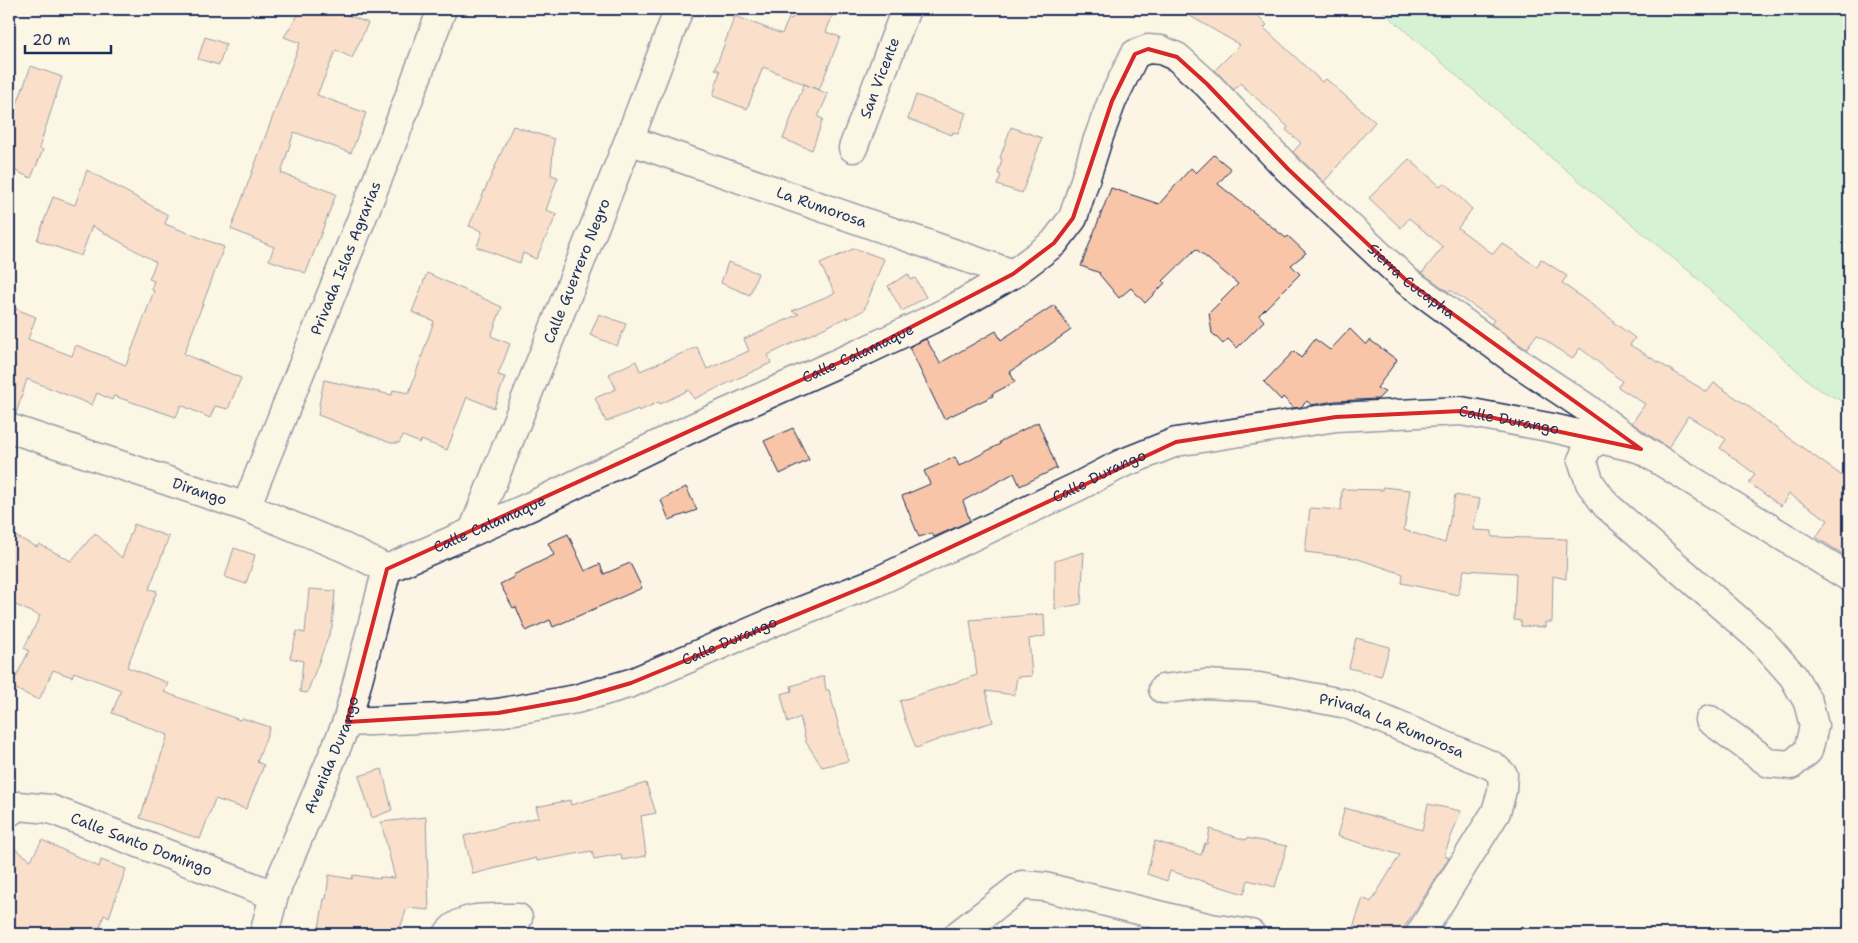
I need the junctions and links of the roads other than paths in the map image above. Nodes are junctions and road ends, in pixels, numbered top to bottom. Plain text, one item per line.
1 (442, 9) edge
2 (679, 9) edge
3 (906, 9) edge
4 (1207, 84) joint
5 (630, 140) junction
6 (853, 148) dead end
7 (1014, 274) junction
8 (9, 428) edge
9 (1600, 439) junction
10 (1641, 449) junction
11 (246, 507) junction
12 (473, 531) junction
13 (387, 569) junction
14 (1849, 578) edge
15 (1163, 689) dead end
16 (1710, 720) dead end
17 (347, 722) junction
18 (9, 812) edge
19 (274, 895) junction
20 (518, 918) dead end
21 (1209, 931) edge
22 (264, 934) edge
23 (448, 934) edge
24 (959, 934) edge
25 (1251, 934) edge
26 (1420, 934) edge

1 - 11 street, Privada Islas Agrarias
2 - 5 street, Calle Guerrero Negro
3 - 6 street, San Vicente
4 - 7 street, Calle Calamaque
4 - 10 street, Sierra Cucapha
5 - 7 street, La Rumorosa
5 - 12 street, Calle Guerrero Negro
7 - 12 street, Calle Calamaque
8 - 11 street, Dirango
9 - 10 street, Calle Durango
9 - 16 street
9 - 17 street, Calle Durango
10 - 14 street, Calle Durango
11 - 13 street, Dirango
12 - 13 street, Calle Calamaque
13 - 17 street, Avenida Durango
15 - 26 street, Privada La Rumorosa
17 - 19 street, Avenida Durango
18 - 19 street, Calle Santo Domingo
19 - 22 street, Avenida Durango
20 - 23 street
21 - 24 street
21 - 25 street

